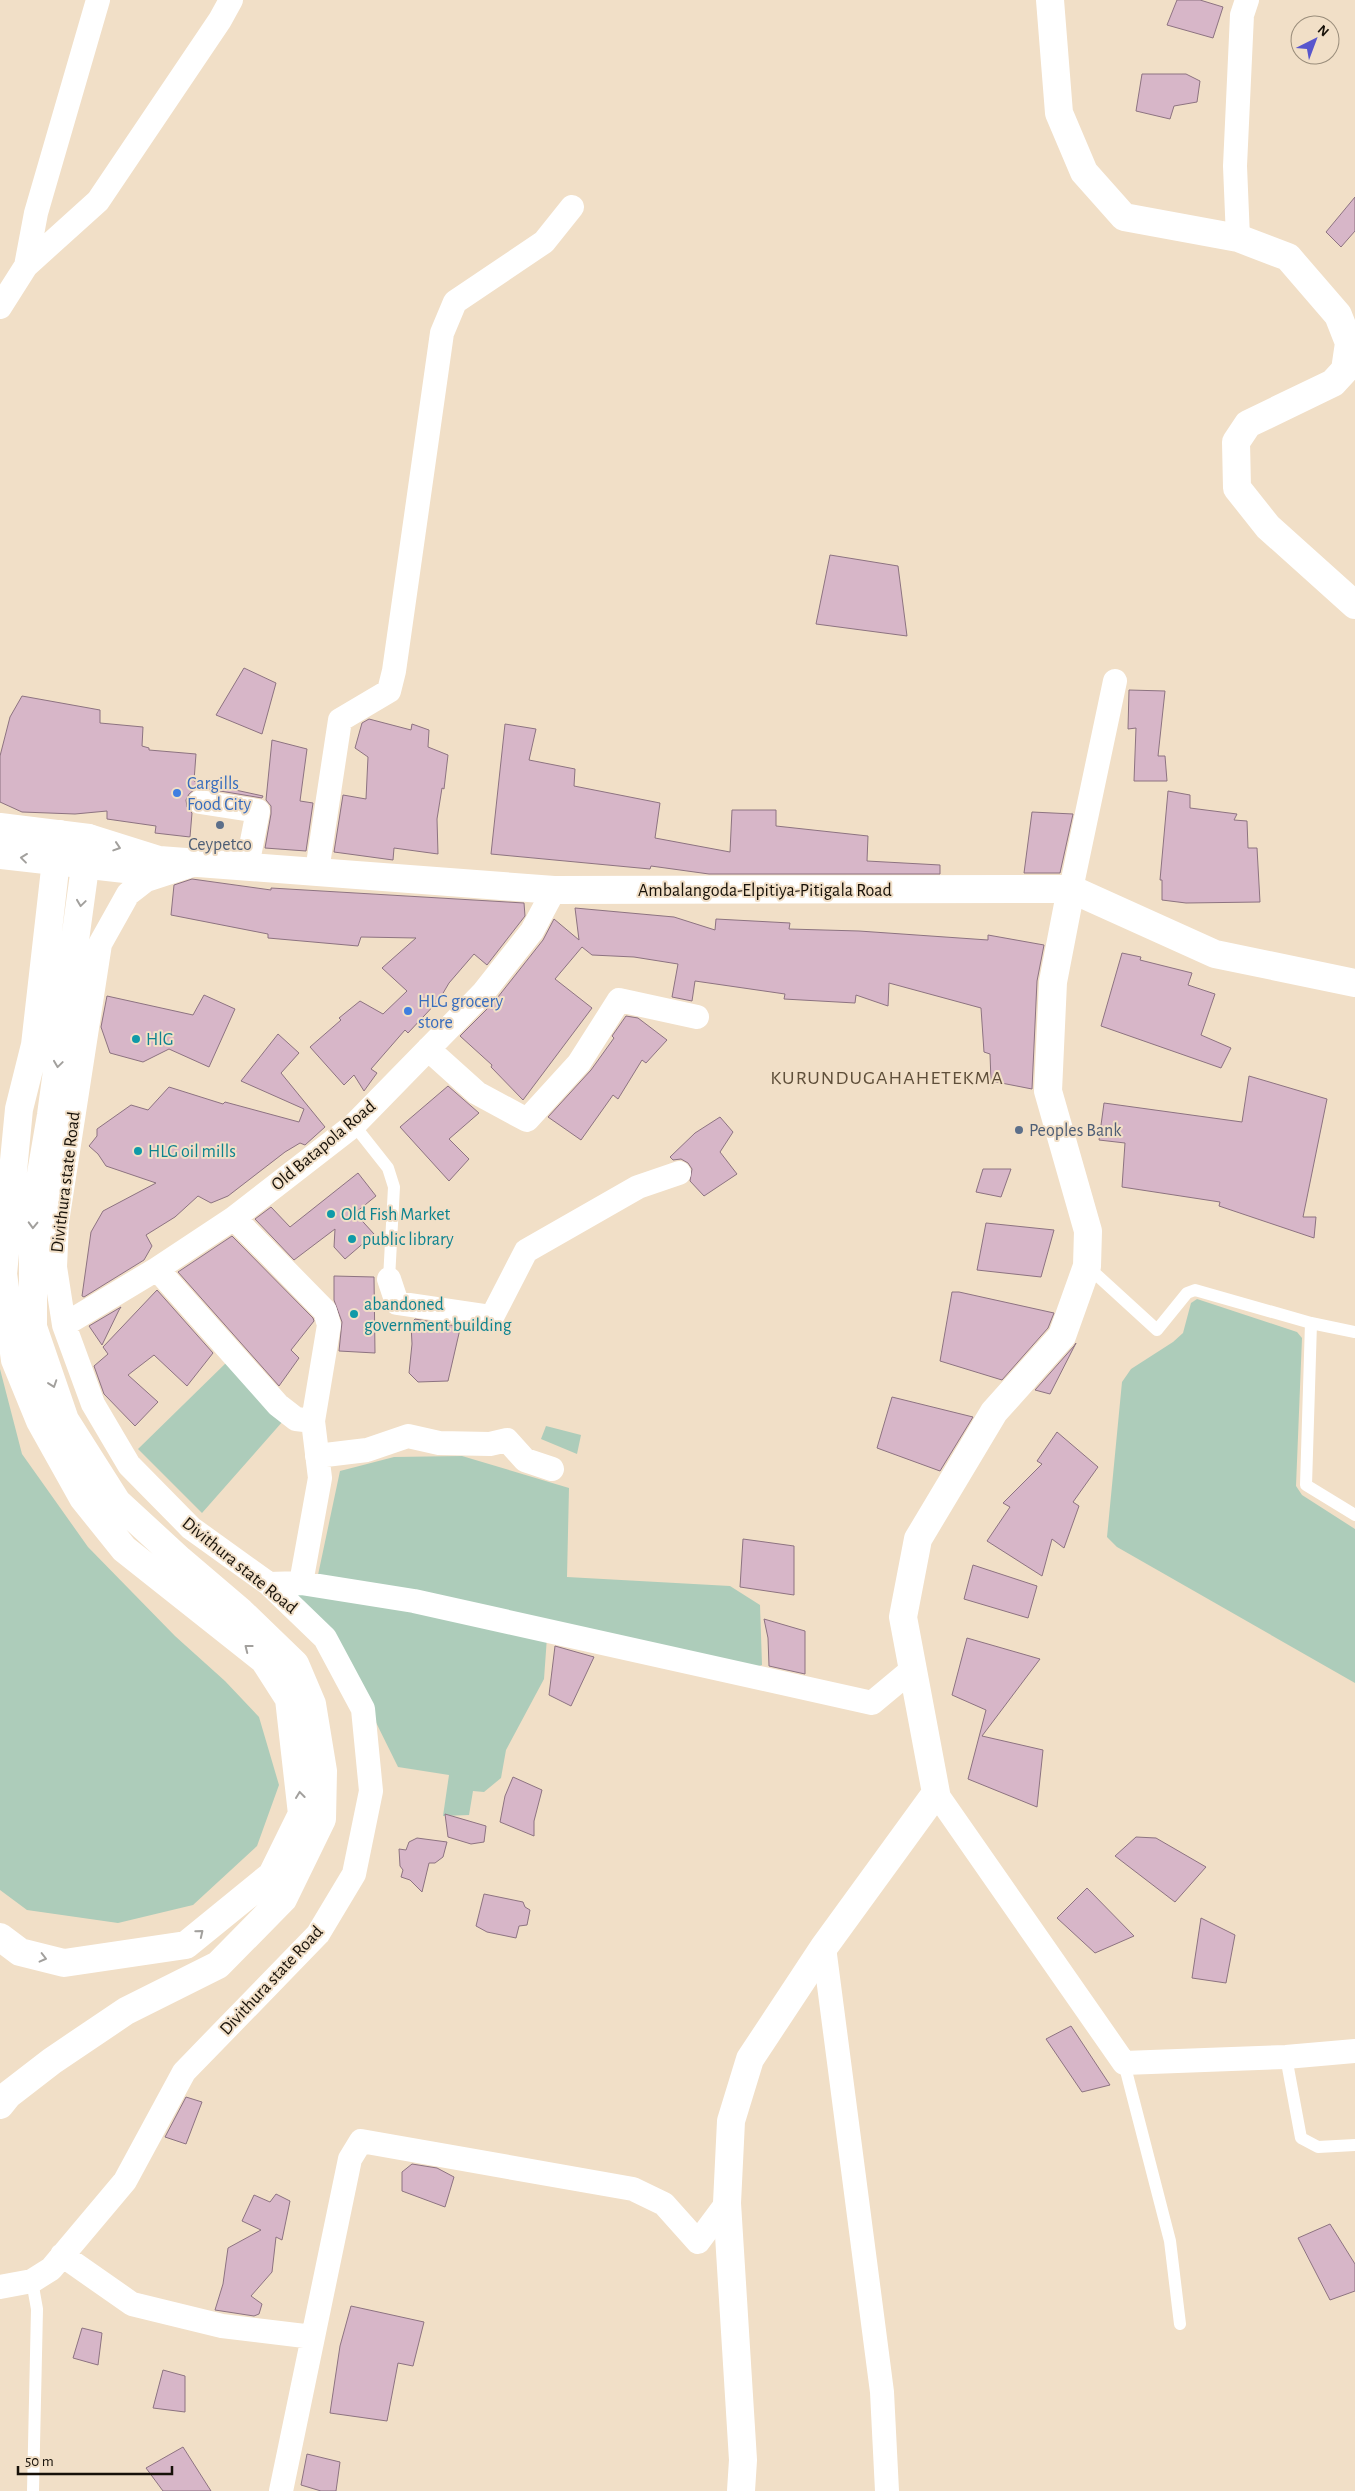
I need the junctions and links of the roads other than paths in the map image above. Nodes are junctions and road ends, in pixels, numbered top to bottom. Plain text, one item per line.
1 (98, 0) edge
2 (231, 0) edge
3 (1050, 0) edge
4 (1247, 0) edge
5 (572, 207) dead end
6 (1238, 238) junction
7 (26, 266) junction
8 (0, 307) edge
9 (1355, 605) edge
10 (1115, 681) dead end
11 (200, 802) dead end
12 (0, 827) edge
13 (59, 834) junction
14 (89, 838) junction
15 (0, 855) edge
16 (159, 860) junction
17 (56, 862) junction
18 (199, 863) junction
19 (87, 866) junction
20 (247, 866) junction
21 (317, 872) junction
22 (1072, 888) junction
23 (554, 890) junction
24 (1355, 983) edge
25 (697, 1018) dead end
26 (428, 1049) junction
27 (354, 1125) junction
28 (679, 1173) dead end
29 (234, 1218) junction
30 (1087, 1266) junction
31 (157, 1269) junction
32 (389, 1279) joint
33 (1311, 1323) junction
34 (64, 1325) junction
35 (1355, 1332) edge
36 (313, 1421) junction
37 (317, 1456) junction
38 (552, 1469) dead end
39 (1355, 1515) edge
40 (269, 1584) junction
41 (301, 1584) junction
42 (914, 1668) junction
43 (936, 1793) junction
44 (0, 1937) edge
45 (824, 1947) junction
46 (1355, 2051) edge
47 (1286, 2057) junction
48 (1124, 2063) junction
49 (0, 2105) edge
50 (1355, 2145) edge
51 (727, 2202) junction
52 (62, 2255) junction
53 (32, 2282) junction
54 (0, 2287) edge
55 (1180, 2324) dead end
56 (313, 2337) junction
57 (33, 2491) edge
58 (281, 2491) edge
59 (740, 2491) edge
60 (887, 2491) edge

1 - 7 street
2 - 7 street
3 - 6 main road
4 - 6 street
5 - 21 street
6 - 9 main road
7 - 8 street
10 - 22 street
11 - 20 street
12 - 13 main road, Ambalangoda-Elpitiya-Pitigala Road
13 - 14 main road, Ambalangoda-Elpitiya-Pitigala Road
13 - 17 main road
14 -> 16 main road, Ambalangoda-Elpitiya-Pitigala Road
14 - 19 main road
17 -> 15 main road, Ambalangoda-Elpitiya-Pitigala Road
16 - 18 main road, Ambalangoda-Elpitiya-Pitigala Road
16 - 19 main road, Ambalangoda-Elpitiya-Pitigala Road
17 - 19 main road, Ambalangoda-Elpitiya-Pitigala Road
44 -> 17 main road
18 - 20 main road, Ambalangoda-Elpitiya-Pitigala Road
18 - 34 street, Divithura state Road
19 -> 49 main road
20 - 21 main road, Ambalangoda-Elpitiya-Pitigala Road
21 - 23 main road, Ambalangoda-Elpitiya-Pitigala Road
22 - 23 main road, Ambalangoda-Elpitiya-Pitigala Road
22 - 24 main road, Ambalangoda-Elpitiya-Pitigala Road
22 - 30 main road
23 - 26 street, Old Batapola Road
25 - 26 street
26 - 27 street, Old Batapola Road
27 - 29 street, Old Batapola Road
27 - 32 lane
28 - 32 street
29 - 31 street, Old Batapola Road
29 - 36 street
30 - 33 lane
30 - 42 main road
31 - 34 street, Old Batapola Road
31 - 36 street
33 - 35 lane
33 - 39 lane
34 - 40 street, Divithura state Road
36 - 37 street
37 - 38 street
37 - 41 street
40 - 41 street
40 - 52 street, Divithura state Road
41 - 42 street
42 - 43 main road
43 - 45 main road
43 - 48 street
45 - 51 main road
45 - 60 street
46 - 47 street
47 - 48 street
47 - 50 lane
48 - 55 lane
51 - 56 street
51 - 59 main road
52 - 53 street, Divithura state Road
52 - 56 street
53 - 54 street, Divithura state Road
53 - 57 lane
56 - 58 street

